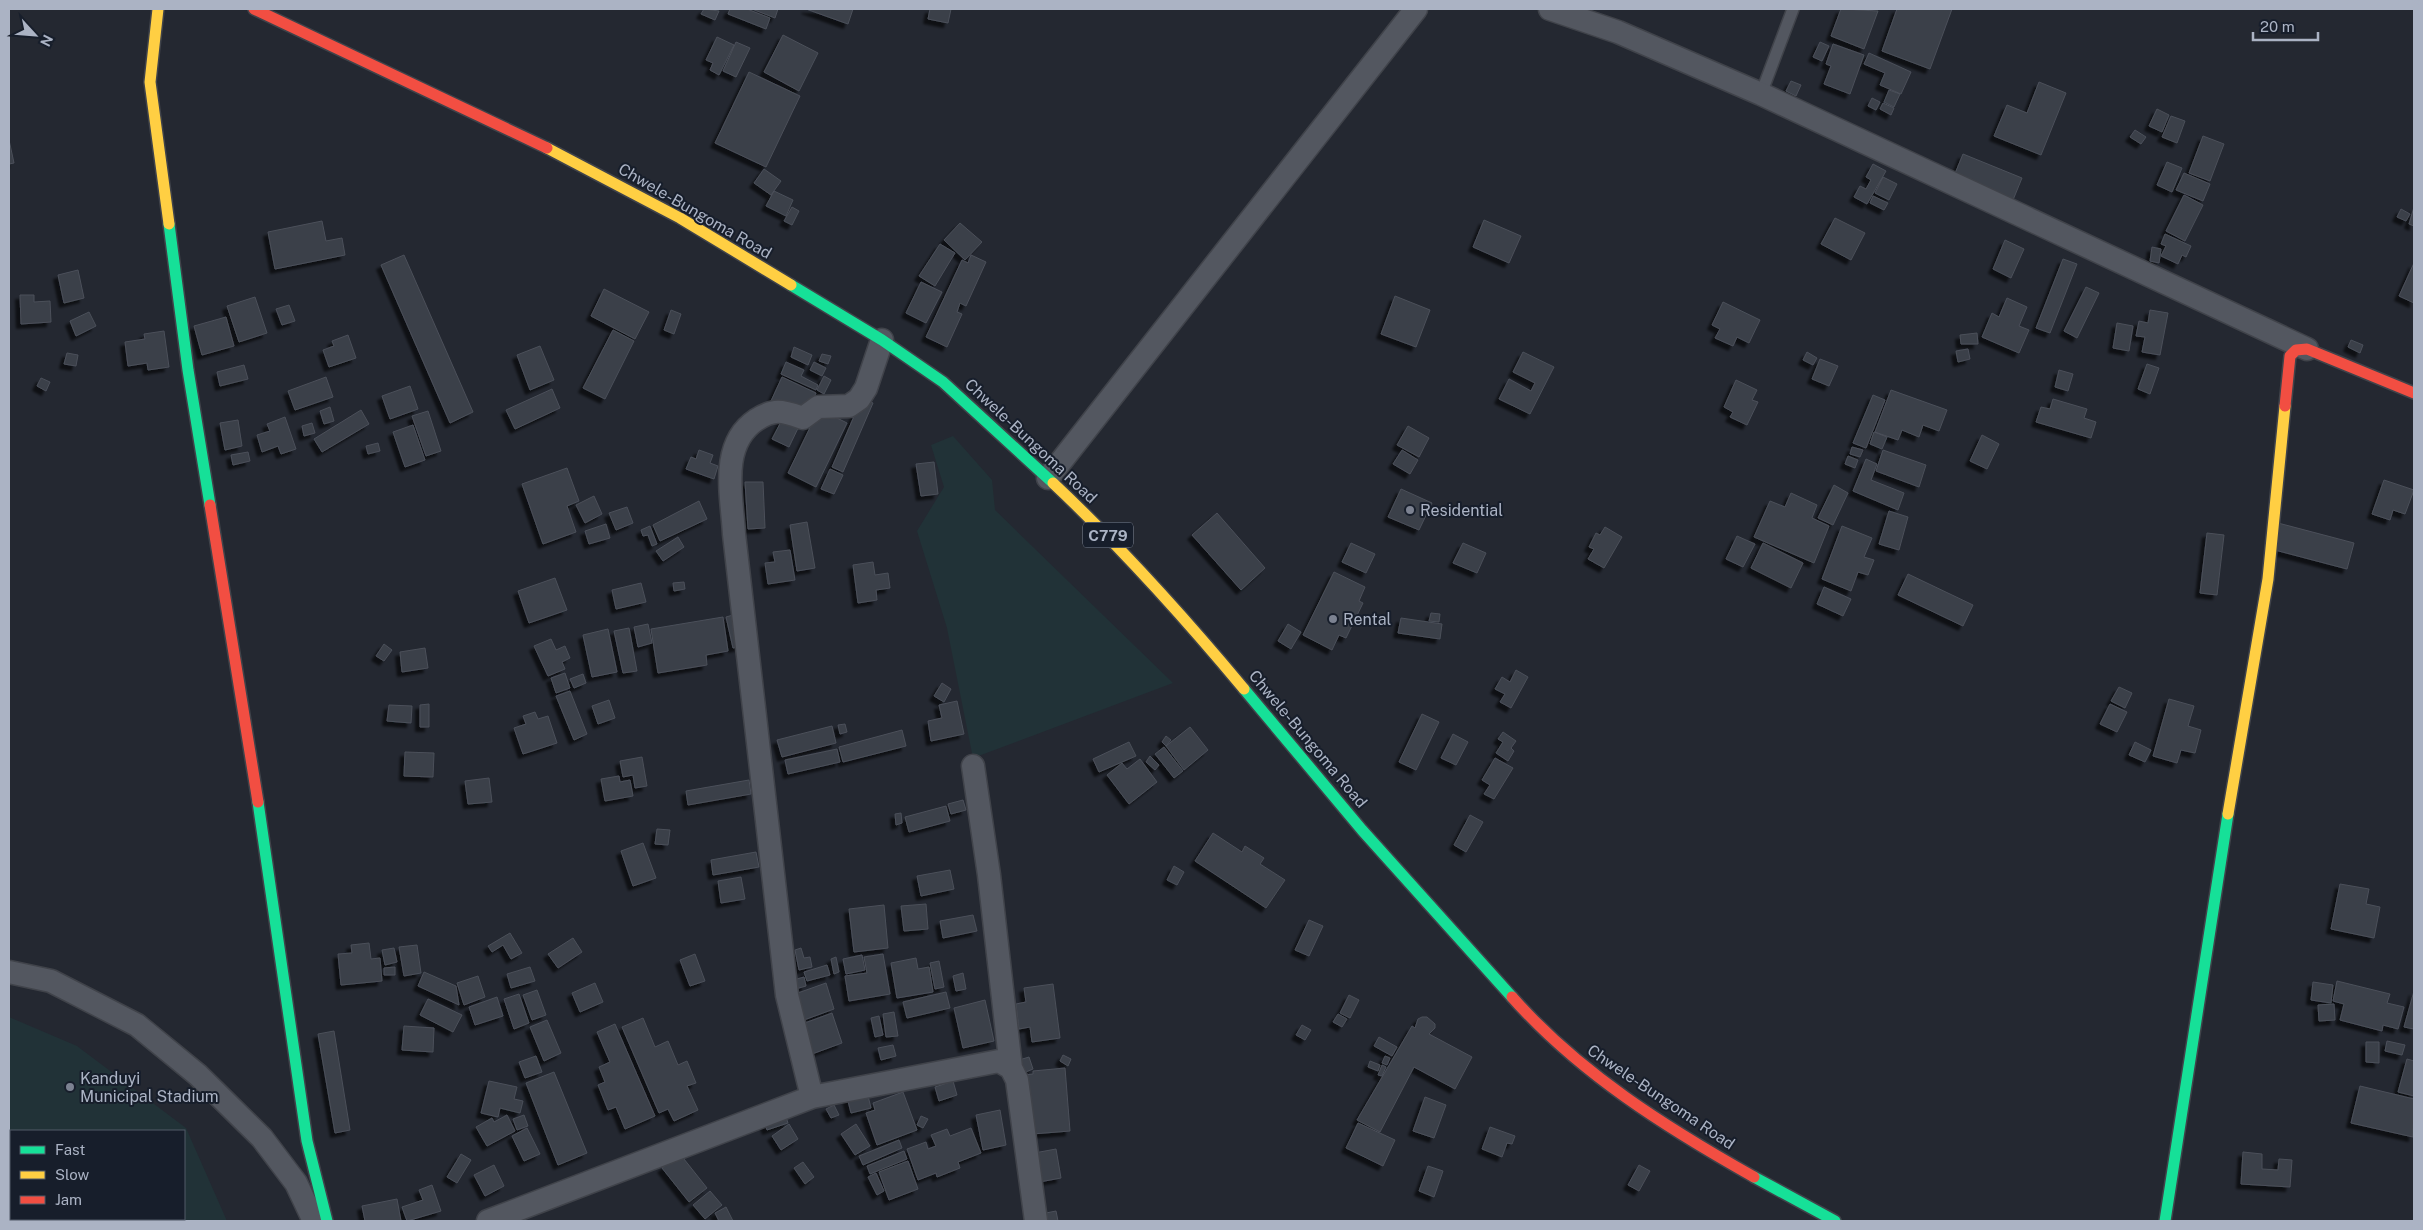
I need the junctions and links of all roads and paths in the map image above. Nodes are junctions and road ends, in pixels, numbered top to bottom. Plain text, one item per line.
1 (158, 9) edge
2 (254, 9) edge
3 (1416, 9) edge
4 (1550, 9) edge
5 (1794, 9) edge
6 (1760, 94) junction
7 (882, 340) junction
8 (2307, 349) junction
9 (2414, 393) edge
10 (1048, 478) junction
11 (973, 766) dead end
12 (9, 972) edge
13 (1011, 1068) junction
14 (812, 1097) junction
15 (314, 1221) edge
16 (327, 1221) edge
17 (488, 1221) edge
18 (1036, 1221) edge
19 (1835, 1221) edge
20 (2165, 1221) edge

1 - 16 street
2 - 7 street, Chwele-Bungoma Road / C779
3 - 10 street
4 - 6 street
5 - 6 lane
6 - 8 street
7 - 10 street, Chwele-Bungoma Road / C779
7 - 14 street
8 - 9 street
8 - 20 street
10 - 19 street, Chwele-Bungoma Road / C779
11 - 13 street
12 - 15 street
13 - 14 street
13 - 18 street
14 - 17 street

